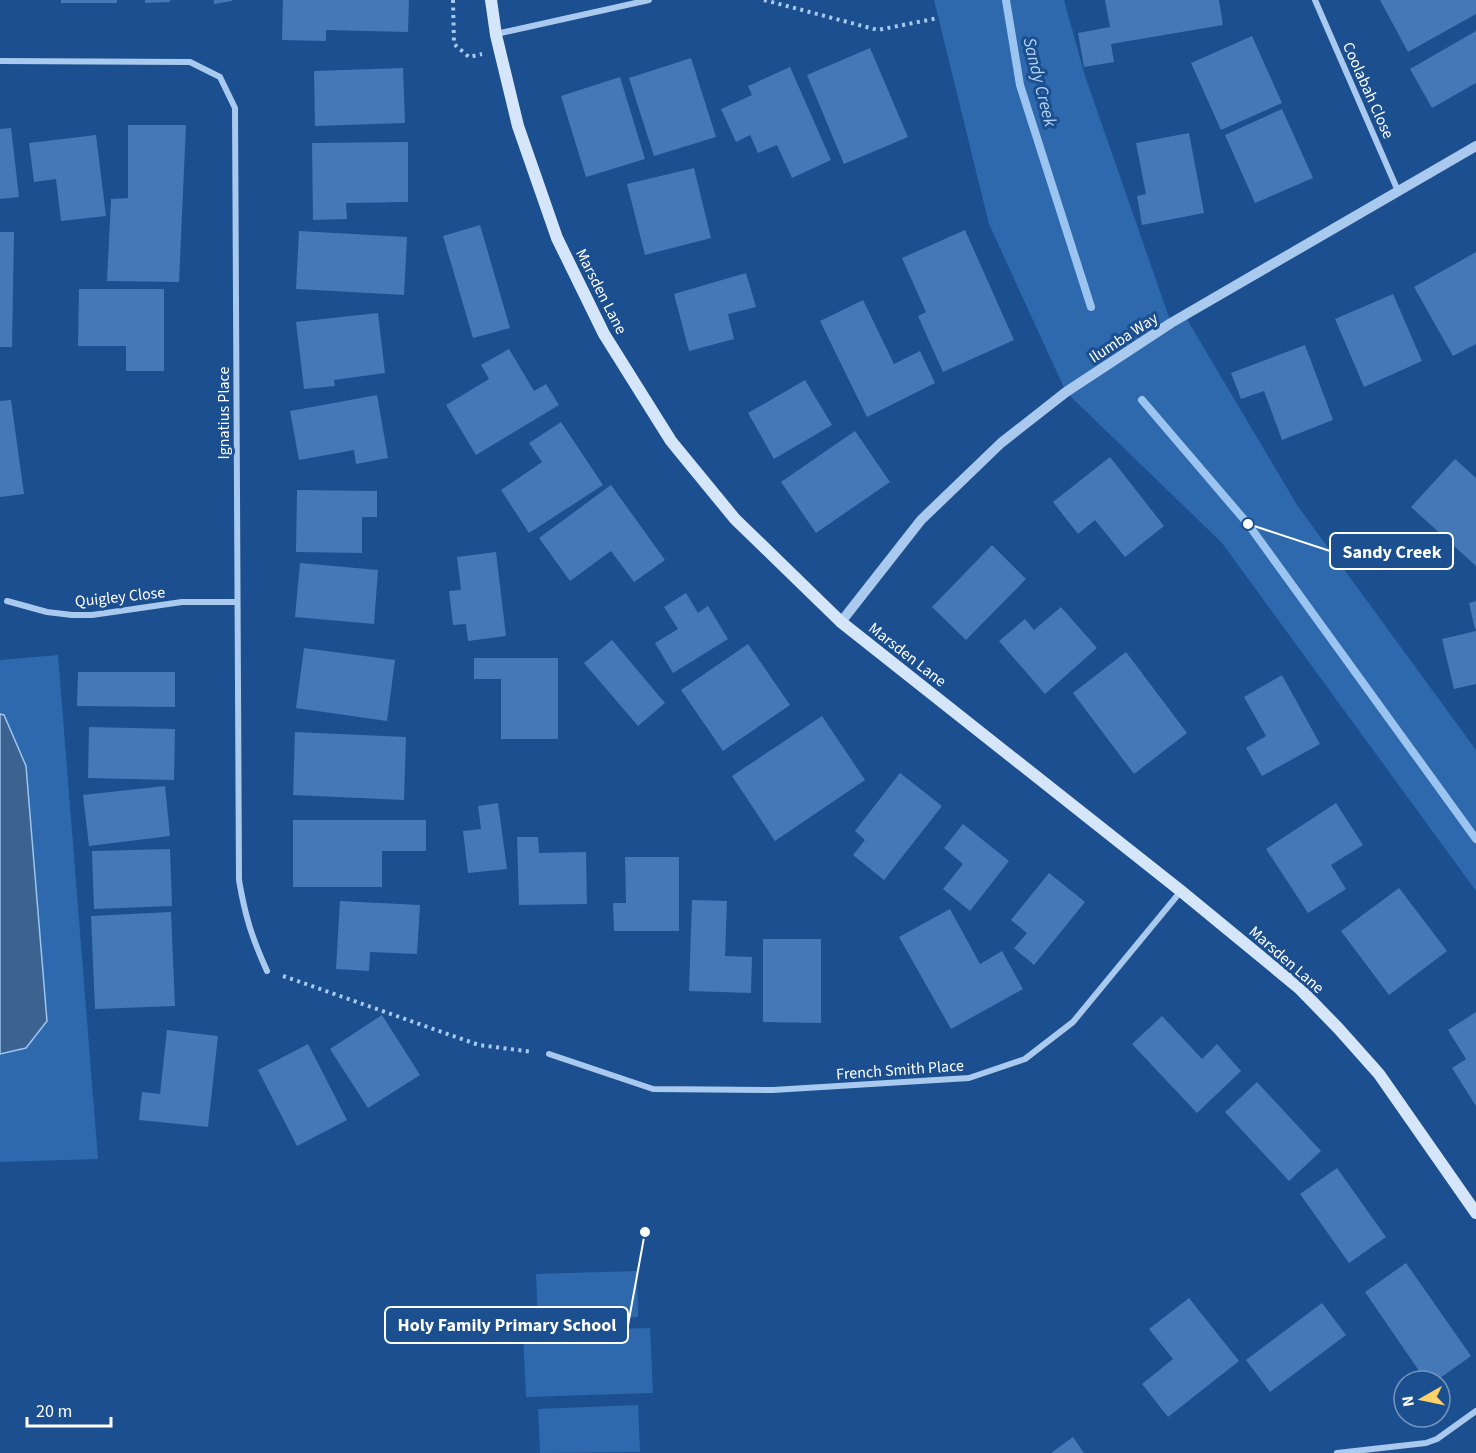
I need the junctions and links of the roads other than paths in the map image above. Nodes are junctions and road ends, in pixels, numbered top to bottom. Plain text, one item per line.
1 (491, 0) edge
2 (649, 0) edge
3 (1315, 0) edge
4 (496, 35) junction
5 (0, 61) edge
6 (1476, 146) edge
7 (1398, 191) junction
8 (8, 601) dead end
9 (237, 602) junction
10 (841, 622) junction
11 (1181, 891) junction
12 (267, 971) road end
13 (549, 1054) road end
14 (1476, 1213) edge
15 (1476, 1411) edge
16 (1337, 1453) edge

1 - 4 main road, Marsden Lane
2 - 4 street
3 - 7 street, Coolabah Close
4 - 10 main road, Marsden Lane
5 - 9 street, Ignatius Place
6 - 7 street, Ilumba Way
7 - 10 street, Ilumba Way
8 - 9 street, Quigley Close
9 - 12 street, Ignatius Place
10 - 11 main road, Marsden Lane
11 - 13 street, French Smith Place
11 - 14 main road, Marsden Lane
15 - 16 street

